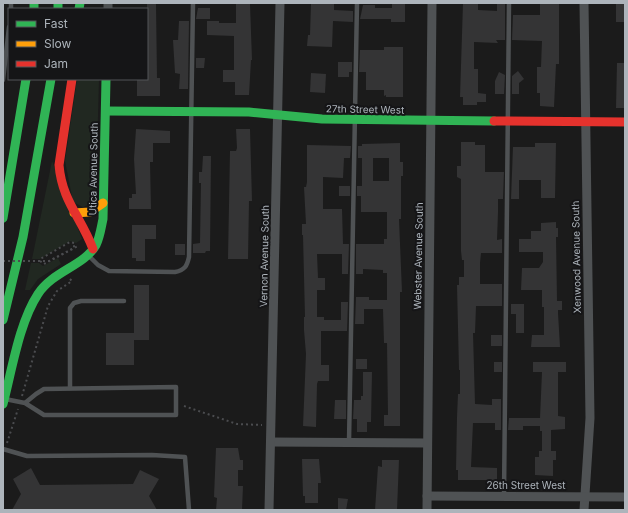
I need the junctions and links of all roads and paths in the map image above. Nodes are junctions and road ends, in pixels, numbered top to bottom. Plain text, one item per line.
1 (193, 3) edge
2 (280, 3) edge
3 (357, 3) edge
4 (432, 3) edge
5 (508, 3) edge
6 (584, 3) edge
7 (8, 36) edge
8 (3, 80) edge
9 (26, 80) edge
10 (50, 80) edge
11 (72, 80) edge
12 (106, 80) edge
13 (106, 111) junction
14 (192, 112) junction
15 (278, 116) junction
16 (354, 120) junction
17 (431, 121) junction
18 (508, 122) junction
19 (584, 122) junction
20 (625, 122) edge
21 (103, 203) junction
22 (74, 213) junction
23 (3, 218) edge
24 (75, 246) dead end
25 (91, 252) junction
26 (3, 261) edge
27 (72, 281) dead end
28 (124, 302) dead end
29 (3, 320) edge
30 (70, 388) junction
31 (4, 401) edge
32 (22, 403) junction
33 (176, 403) junction
34 (272, 425) junction
35 (271, 442) junction
36 (349, 442) junction
37 (427, 444) junction
38 (4, 450) edge
39 (427, 496) junction
40 (504, 496) junction
41 (584, 497) junction
42 (625, 497) edge
43 (189, 510) edge
44 (269, 510) edge
45 (426, 510) edge
46 (584, 510) edge

1 - 14 lane
2 - 15 street, Vernon Avenue South
3 - 16 lane
4 - 17 street, Webster Avenue South
5 - 18 lane
6 - 19 street, Xenwood Avenue South
7 - 8 lane
9 - 23 main road
10 - 29 main road
11 - 22 main road
12 - 13 main road, Utica Avenue South
13 - 14 main road, 27th Street West
13 - 21 main road, Utica Avenue South
14 - 15 main road, 27th Street West
14 - 25 lane
15 - 16 main road, 27th Street West
15 - 34 street, Vernon Avenue South
16 - 17 main road, 27th Street West
16 - 36 lane
17 - 18 main road, 27th Street West
17 - 37 street, Webster Avenue South
18 - 19 main road, 27th Street West
18 - 40 lane
19 - 20 main road, 27th Street West
19 - 41 street, Xenwood Avenue South
21 - 22 main road
21 - 25 main road, Utica Avenue South
22 - 25 main road
24 - 26 path, bridge
25 - 31 main road
27 - 32 path
28 - 30 lane
30 - 32 lane
30 - 33 lane
31 - 32 lane
32 - 33 lane
32 - 38 path
33 - 34 path
34 - 35 street, Vernon Avenue South
35 - 36 street
35 - 44 street, Vernon Avenue South
36 - 37 street
37 - 39 street, Webster Avenue South
38 - 43 lane
39 - 40 street, 26th Street West
39 - 45 street, Webster Avenue South
40 - 41 street, 26th Street West
41 - 42 street, 26th Street West
41 - 46 street, Xenwood Avenue South

